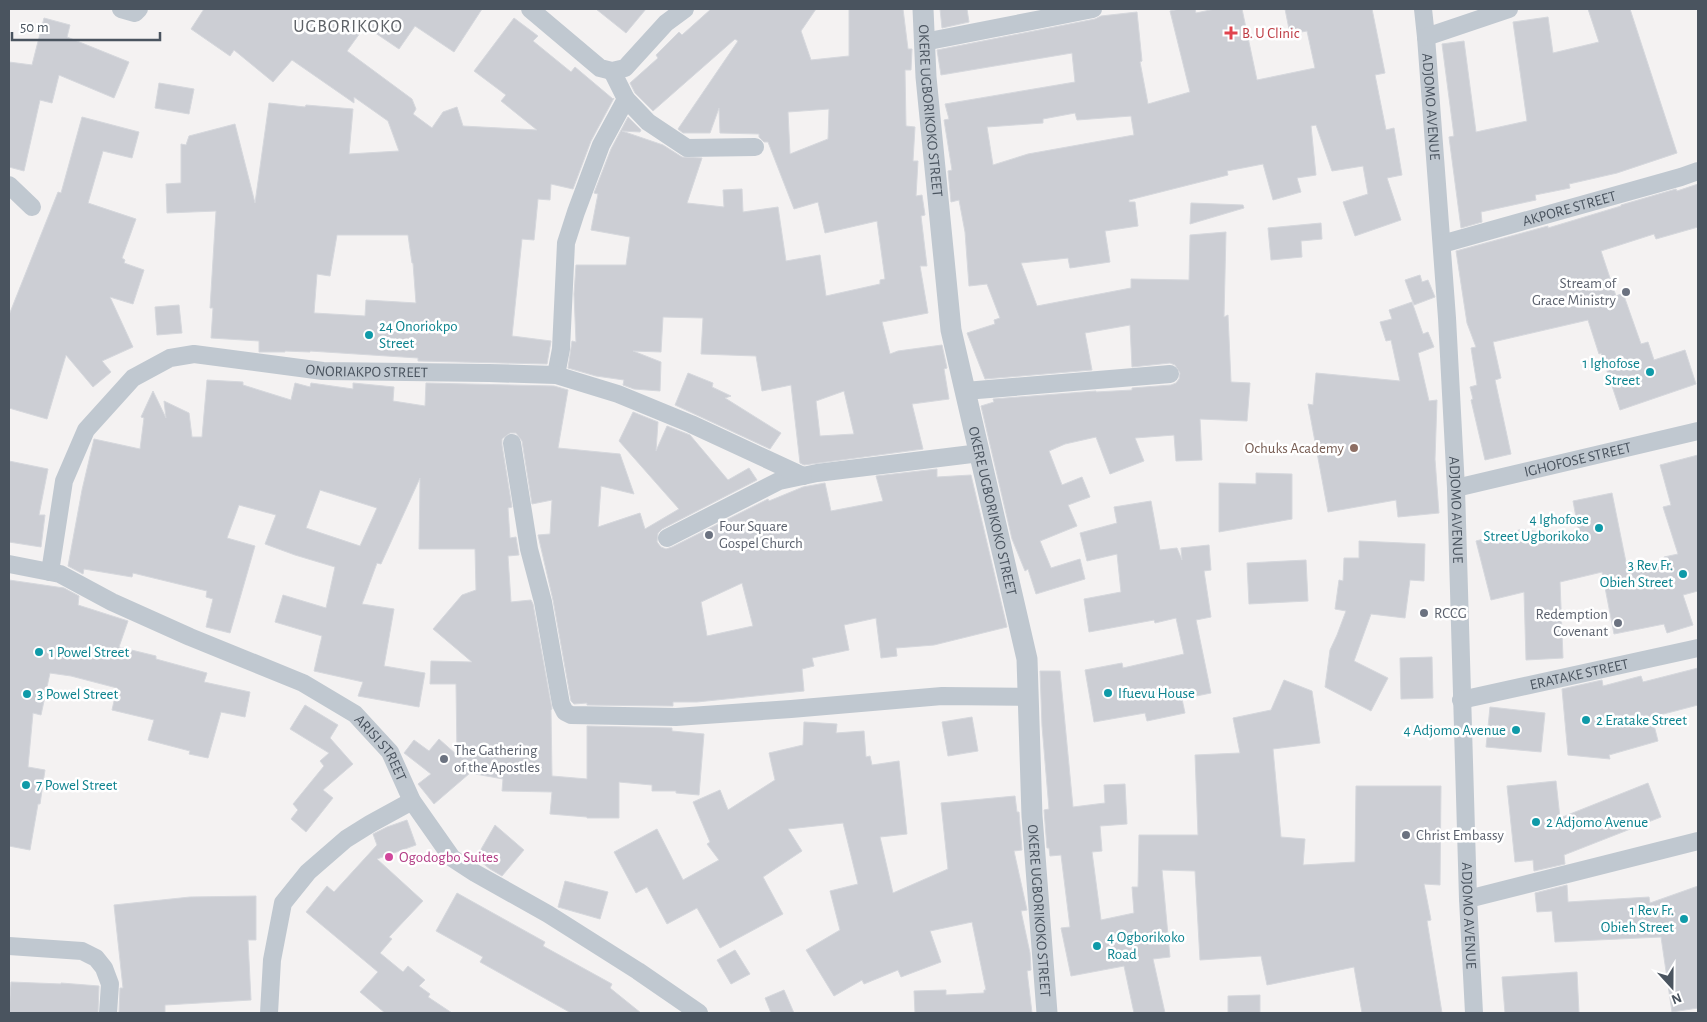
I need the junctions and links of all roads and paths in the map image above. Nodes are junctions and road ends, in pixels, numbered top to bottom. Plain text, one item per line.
1 (121, 9) edge
2 (139, 9) edge
3 (530, 9) edge
4 (685, 9) edge
5 (923, 9) edge
6 (1093, 9) edge
7 (1423, 9) edge
8 (1509, 9) edge
9 (1426, 37) junction
10 (924, 42) junction
11 (612, 71) junction
12 (626, 99) junction
13 (755, 147) dead end
14 (1698, 171) edge
15 (9, 186) edge
16 (32, 207) dead end
17 (1442, 244) junction
18 (1170, 374) dead end
19 (556, 375) junction
20 (965, 391) junction
21 (1698, 431) edge
22 (512, 442) dead end
23 (980, 453) junction
24 (803, 476) junction
25 (1456, 488) junction
26 (666, 538) dead end
27 (9, 564) edge
28 (50, 572) junction
29 (1698, 648) edge
30 (1029, 697) junction
31 (1461, 700) junction
32 (412, 801) junction
33 (1698, 841) edge
34 (1468, 898) junction
35 (9, 946) edge
36 (108, 1013) edge
37 (269, 1013) edge
38 (699, 1013) edge
39 (1048, 1013) edge
40 (1474, 1013) edge

1 - 2 street
3 - 11 street
4 - 11 street
5 - 10 street, OKERE UGBORIKOKO STREET
6 - 10 street
7 - 9 street, ADJOMO AVENUE
8 - 9 street
9 - 17 street, ADJOMO AVENUE
10 - 20 street, OKERE UGBORIKOKO STREET
11 - 12 street
12 - 13 street
12 - 19 street
14 - 17 street, AKPORE STREET
15 - 16 street
17 - 25 street, ADJOMO AVENUE
18 - 20 street
19 - 24 street, ONORIAKPO STREET
19 - 28 street, ONORIAKPO STREET
20 - 23 street, OKERE UGBORIKOKO STREET
21 - 25 street, IGHOFOSE STREET
22 - 30 street
23 - 24 street
23 - 30 street, OKERE UGBORIKOKO STREET
24 - 26 street
25 - 31 street, ADJOMO AVENUE
27 - 28 street, ARISI STREET
28 - 32 street, ARISI STREET
29 - 31 street, ERATAKE STREET
30 - 39 street, OKERE UGBORIKOKO STREET
31 - 34 street, ADJOMO AVENUE
32 - 37 street
32 - 38 street, ARISI STREET
33 - 34 street
34 - 40 street, ADJOMO AVENUE
35 - 36 street

